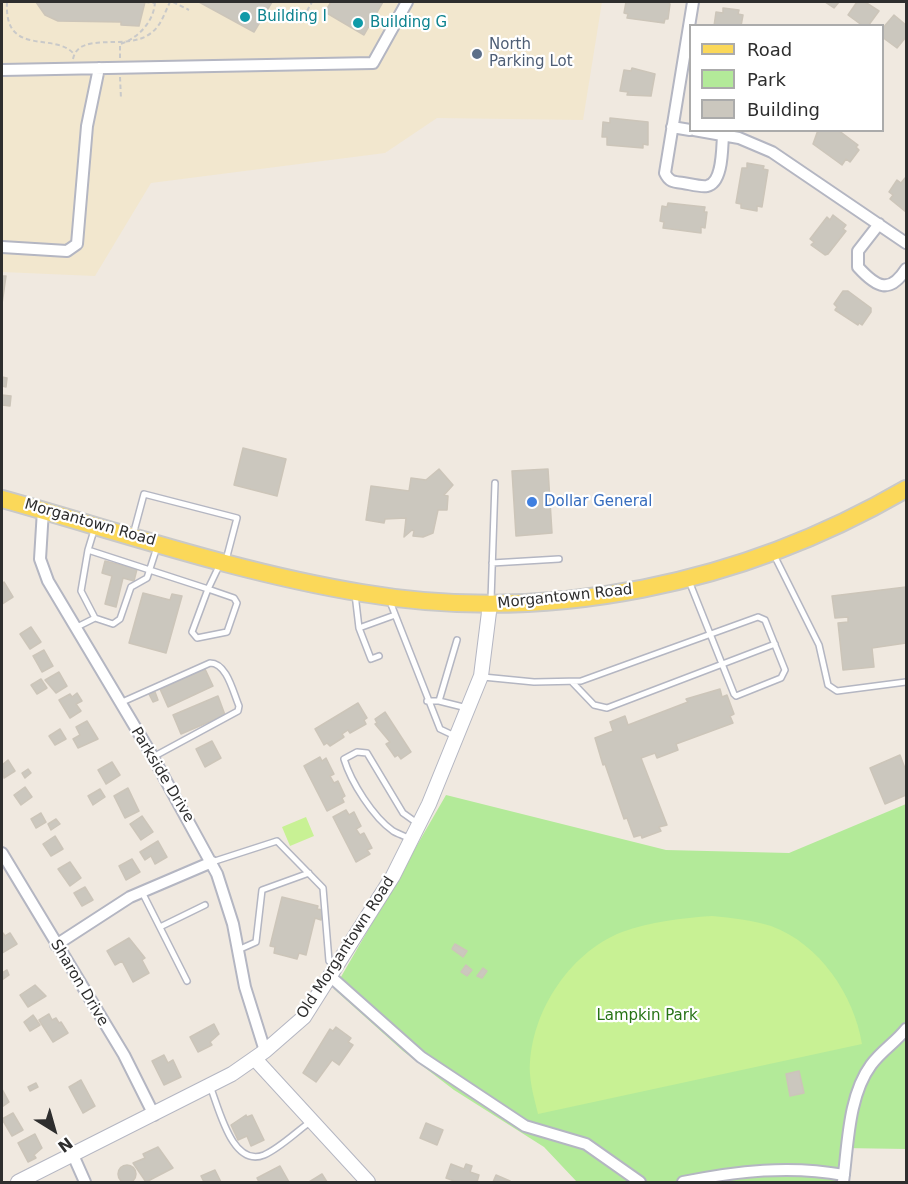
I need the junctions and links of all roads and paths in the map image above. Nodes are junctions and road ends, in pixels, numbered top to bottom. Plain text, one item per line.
1 (7, 2) edge
2 (145, 2) edge
3 (155, 2) edge
4 (171, 2) edge
5 (312, 2) edge
6 (407, 2) edge
7 (693, 2) edge
8 (189, 10) dead end
9 (307, 11) dead end
10 (689, 24) edge
11 (689, 26) edge
12 (120, 44) junction
13 (74, 54) junction
14 (73, 61) dead end
15 (120, 61) dead end
16 (99, 68) junction
17 (2, 70) edge
18 (120, 75) dead end
19 (121, 99) dead end
20 (672, 127) junction
21 (689, 130) edge
22 (704, 132) edge
23 (723, 135) junction
24 (879, 224) junction
25 (906, 243) edge
26 (2, 247) edge
27 (906, 269) edge
28 (495, 483) dead end
29 (906, 489) edge
30 (2, 499) edge
31 (43, 510) junction
32 (95, 525) junction
33 (133, 535) junction
34 (158, 542) junction
35 (88, 550) junction
36 (773, 553) junction
37 (559, 559) dead end
38 (224, 561) junction
39 (492, 563) junction
40 (150, 570) junction
41 (689, 579) junction
42 (208, 589) junction
43 (355, 592) junction
44 (388, 597) junction
45 (490, 604) junction
46 (395, 615) junction
47 (95, 618) junction
48 (75, 628) junction
49 (359, 628) junction
50 (709, 635) junction
51 (457, 640) dead end
52 (775, 644) junction
53 (373, 645) dead end
54 (367, 648) junction
55 (379, 656) dead end
56 (722, 664) junction
57 (481, 676) junction
58 (572, 682) junction
59 (906, 682) edge
60 (427, 701) junction
61 (440, 701) junction
62 (120, 703) junction
63 (469, 708) junction
64 (457, 737) junction
65 (153, 757) junction
66 (419, 825) junction
67 (412, 839) junction
68 (2, 853) edge
69 (212, 861) junction
70 (309, 873) junction
71 (142, 892) junction
72 (205, 905) dead end
73 (160, 927) junction
74 (56, 945) junction
75 (238, 950) junction
76 (334, 972) junction
77 (187, 981) dead end
78 (906, 1029) edge
79 (260, 1055) junction
80 (210, 1086) junction
81 (154, 1115) junction
82 (312, 1120) junction
83 (73, 1155) junction
84 (843, 1179) edge
85 (362, 1180) edge
86 (18, 1182) edge
87 (85, 1182) edge
88 (640, 1182) edge
89 (683, 1182) edge

1 - 13 path
2 - 3 path
3 - 12 path
4 - 8 path
4 - 12 path
5 - 9 path
6 - 16 street
7 - 10 street
11 - 20 street
12 - 13 path
12 - 15 path
13 - 14 path
16 - 17 street
16 - 26 street
18 - 19 path
20 - 21 street
20 - 23 street
22 - 23 street
23 - 24 street
24 - 25 street
24 - 27 street
28 - 39 lane
29 - 36 main road, Morgantown Road
30 - 31 main road, Morgantown Road
31 - 32 main road, Morgantown Road
31 - 48 street, Parkside Drive
32 - 33 main road, Morgantown Road
32 - 35 lane
33 - 34 main road, Morgantown Road
33 - 38 lane
34 - 38 main road, Morgantown Road
34 - 40 lane
35 - 40 lane
35 - 47 lane
36 - 41 main road, Morgantown Road
36 - 59 lane
37 - 39 lane
38 - 42 lane
38 - 43 main road, Morgantown Road
39 - 45 lane
40 - 42 lane
40 - 47 lane
41 - 45 main road, Morgantown Road
41 - 50 lane
42 - 42 lane
43 - 44 main road, Morgantown Road
43 - 49 lane
44 - 45 main road, Morgantown Road
44 - 46 lane
45 - 57 street, Old Morgantown Road
46 - 49 lane
46 - 60 lane
47 - 48 lane
48 - 62 street, Parkside Drive
49 - 54 lane
50 - 52 lane
50 - 56 lane
50 - 58 lane
51 - 61 lane
52 - 56 lane
52 - 56 lane
53 - 54 lane
54 - 55 lane
56 - 58 lane
57 - 58 lane
57 - 63 street, Old Morgantown Road
60 - 61 lane
60 - 64 lane
61 - 63 lane
62 - 65 street, Parkside Drive
62 - 65 lane
63 - 64 street, Old Morgantown Road
64 - 66 street, Old Morgantown Road
65 - 69 street, Parkside Drive
66 - 67 street, Old Morgantown Road
66 - 67 lane
67 - 76 street, Old Morgantown Road
68 - 74 street, Sharon Drive
69 - 70 lane
69 - 71 street
69 - 75 street, Parkside Drive
70 - 75 lane
70 - 76 lane
71 - 73 lane
71 - 74 street
72 - 73 lane
73 - 77 lane
74 - 81 street, Sharon Drive
75 - 79 street, Parkside Drive
76 - 79 street, Old Morgantown Road
76 - 88 street
78 - 84 street
79 - 80 street, Old Morgantown Road
79 - 82 street, Parkside Drive
80 - 81 street, Old Morgantown Road
80 - 82 lane
81 - 83 street, Old Morgantown Road
82 - 85 street, Parkside Drive
83 - 86 street, Old Morgantown Road
83 - 87 street
84 - 89 street

